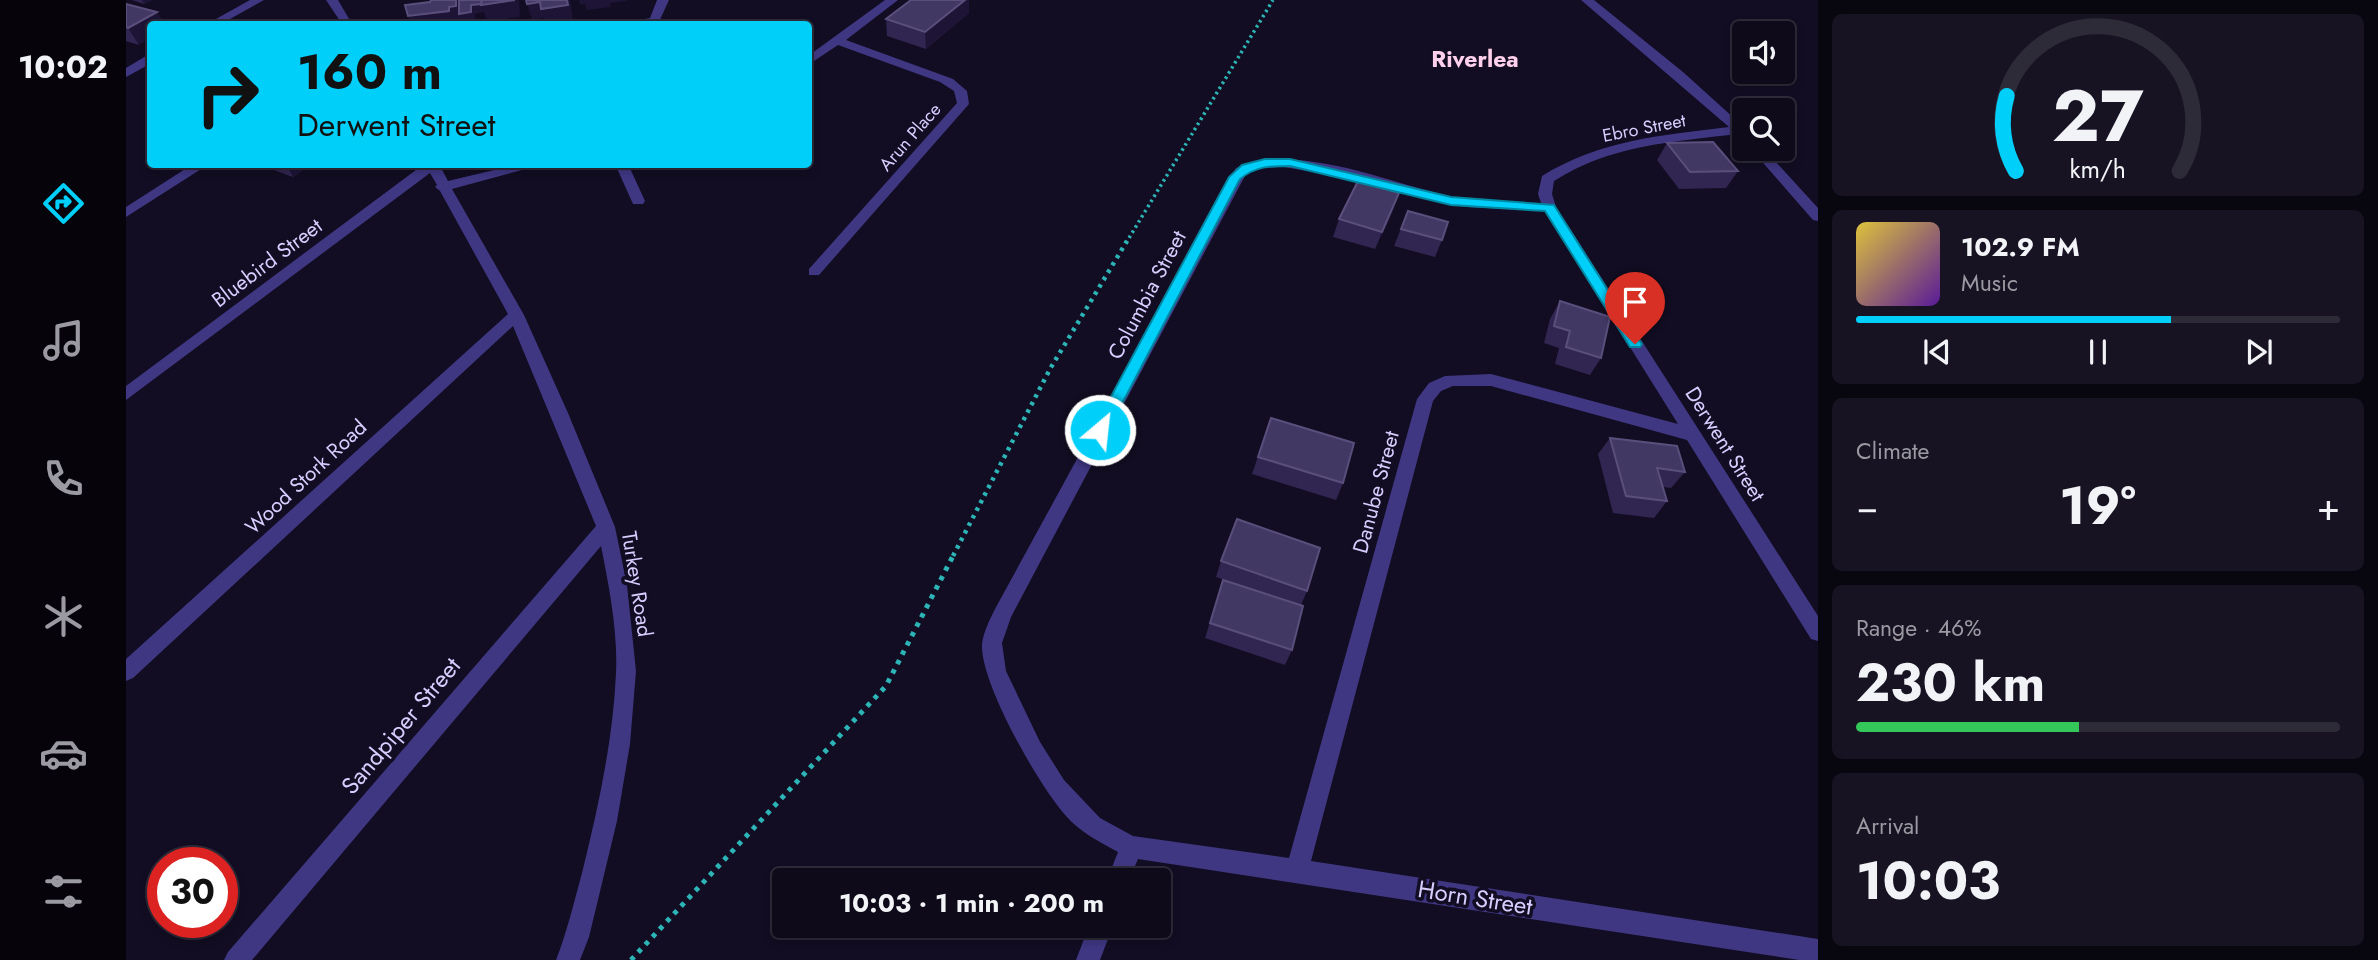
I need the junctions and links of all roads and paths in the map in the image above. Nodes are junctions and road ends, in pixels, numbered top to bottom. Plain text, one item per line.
1 (258, 0) edge
2 (332, 0) edge
3 (663, 0) edge
4 (892, 0) edge
5 (1273, 0) edge
6 (1587, 0) edge
7 (220, 21) edge
8 (345, 21) edge
9 (654, 21) edge
10 (838, 41) junction
11 (812, 59) edge
12 (147, 61) edge
13 (126, 73) edge
14 (1732, 124) edge
15 (1732, 134) edge
16 (1768, 161) edge
17 (197, 168) edge
18 (428, 168) edge
19 (433, 168) edge
20 (521, 168) edge
21 (623, 168) edge
22 (442, 187) junction
23 (638, 201) dead end
24 (1549, 207) junction
25 (126, 213) edge
26 (1818, 217) edge
27 (814, 272) dead end
28 (516, 314) junction
29 (126, 394) edge
30 (1692, 435) junction
31 (606, 527) junction
32 (1818, 633) edge
33 (126, 672) edge
34 (1131, 847) junction
35 (1123, 868) edge
36 (1297, 870) junction
37 (1096, 938) edge
38 (1818, 951) edge
39 (236, 960) edge
40 (568, 960) edge
41 (631, 960) edge
42 (1087, 960) edge

1 - 7 street
2 - 8 street
3 - 9 street
4 - 10 street
5 - 41 path
6 - 14 street
10 - 11 street
10 - 27 street, Arun Place
12 - 13 street
15 - 24 street, Ebro Street
16 - 26 street
17 - 25 street
18 - 29 street, Bluebird Street
19 - 22 street, Turkey Road
20 - 22 street
21 - 23 street
22 - 28 street, Turkey Road
24 - 30 street, Derwent Street
24 - 34 street, Columbia Street
28 - 31 street, Turkey Road
28 - 33 street, Wood Stork Road
30 - 32 street, Derwent Street
30 - 36 street, Danube Street
31 - 39 street, Sandpiper Street
31 - 40 street, Turkey Road
34 - 35 street
34 - 36 street, Horn Street
36 - 38 street, Horn Street
37 - 42 street

